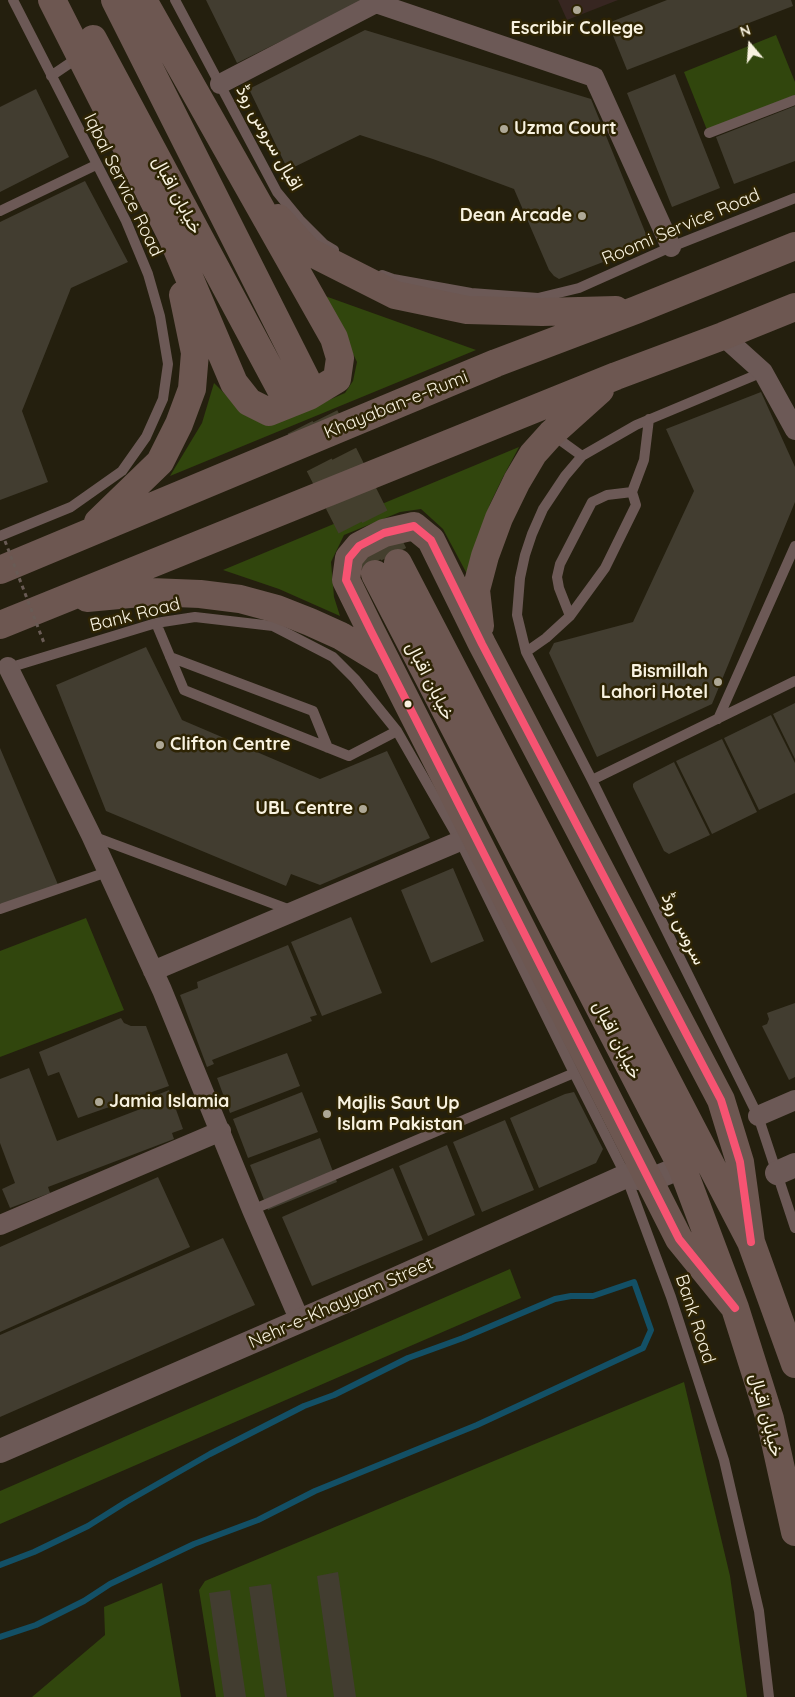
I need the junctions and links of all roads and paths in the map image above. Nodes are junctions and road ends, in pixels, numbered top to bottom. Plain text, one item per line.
1 (13, 0) edge
2 (52, 0) edge
3 (72, 0) edge
4 (115, 0) edge
5 (143, 0) edge
6 (175, 0) edge
7 (81, 55) junction
8 (51, 76) junction
9 (220, 84) junction
10 (795, 100) edge
11 (709, 133) dead end
12 (96, 165) junction
13 (246, 184) junction
14 (272, 198) junction
15 (795, 198) edge
16 (0, 211) edge
17 (172, 237) junction
18 (795, 246) edge
19 (671, 247) junction
20 (340, 254) dead end
21 (357, 264) dead end
22 (540, 305) junction
23 (795, 307) edge
24 (636, 310) junction
25 (722, 336) junction
26 (762, 372) junction
27 (616, 376) junction
28 (306, 380) tunnel mouth
29 (281, 390) tunnel mouth
30 (649, 419) junction
31 (795, 430) edge
32 (551, 434) junction
33 (582, 456) junction
34 (632, 492) junction
35 (82, 537) junction
36 (2, 539) edge
37 (795, 546) edge
38 (0, 570) edge
39 (59, 601) junction
40 (570, 616) junction
41 (156, 624) junction
42 (0, 625) edge
43 (44, 643) dead end
44 (482, 644) junction
45 (526, 652) junction
46 (170, 657) junction
47 (387, 664) junction
48 (4, 669) edge
49 (795, 680) edge
50 (718, 719) junction
51 (397, 731) junction
52 (328, 748) junction
53 (592, 780) junction
54 (91, 835) junction
55 (460, 841) junction
56 (107, 872) junction
57 (0, 909) edge
58 (294, 911) junction
59 (153, 971) junction
60 (574, 1073) junction
61 (795, 1100) edge
62 (758, 1116) junction
63 (220, 1131) junction
64 (682, 1167) junction
65 (786, 1169) edge
66 (638, 1178) junction
67 (252, 1210) junction
68 (0, 1225) edge
69 (795, 1228) edge
70 (751, 1242) junction
71 (735, 1308) junction
72 (300, 1321) junction
73 (795, 1364) edge
74 (0, 1451) edge
75 (795, 1532) edge
76 (769, 1697) edge

1 - 8 lane, Iqbal Service Road
2 - 7 main road
3 - 29 main road, خیابان اقبال
4 - 28 main road, خیابان اقبال
5 - 13 main road
6 - 9 lane, اقبال سروس روڈ
7 - 8 lane
7 - 17 main road
8 - 12 lane, Iqbal Service Road
9 - 14 lane, اقبال سروس روڈ
9 - 19 street
10 - 11 lane
12 - 16 lane
12 - 36 lane, Iqbal Service Road
13 - 14 main road
13 - 17 main road
14 - 20 lane, اقبال سروس روڈ
14 - 22 main road
15 - 19 lane, Roomi Service Road
17 - 35 main road
18 - 24 main road, Khayaban-e-Rumi
19 - 22 lane, Roomi Service Road
21 - 22 lane
22 - 24 main road
23 - 25 main road
24 - 35 main road, Khayaban-e-Rumi
25 - 26 street
25 - 27 main road
26 - 30 lane
26 - 31 street
27 - 32 main road
27 - 39 main road
30 - 33 lane
30 - 34 lane
32 - 33 lane
32 - 44 main road
33 - 45 lane, سروس روڈ
34 - 40 lane
34 - 40 lane
35 - 38 main road, Khayaban-e-Rumi
36 - 43 path, bridge
37 - 50 lane
39 - 42 main road
39 - 47 main road
40 - 45 lane
41 - 46 lane
41 - 48 lane, Bank Road
41 - 51 lane, Bank Road
44 - 47 main road
44 - 70 main road
45 - 53 lane, سروس روڈ
46 - 52 lane
46 - 52 lane
47 - 66 main road
48 - 54 street
49 - 50 lane
50 - 53 lane
51 - 52 lane
51 - 55 lane, Bank Road
53 - 62 lane, سروس روڈ
54 - 56 street
54 - 58 lane
55 - 58 street
55 - 60 lane, Bank Road
56 - 57 lane
56 - 59 street
58 - 59 street
59 - 63 street
60 - 66 lane, Bank Road
60 - 67 lane
61 - 62 street
62 - 65 lane, سروس روڈ
63 - 67 street
63 - 68 street
64 - 66 street, Nehr-e-Khayyam Street
64 - 70 main road, خیابان اقبال
64 - 71 main road, خیابان اقبال
65 - 69 lane, سروس روڈ
66 - 71 main road
66 - 72 street, Nehr-e-Khayyam Street
66 - 76 lane, Bank Road
67 - 72 street
70 - 73 main road, خیابان اقبال
71 - 75 main road, خیابان اقبال
72 - 74 street, Nehr-e-Khayyam Street

